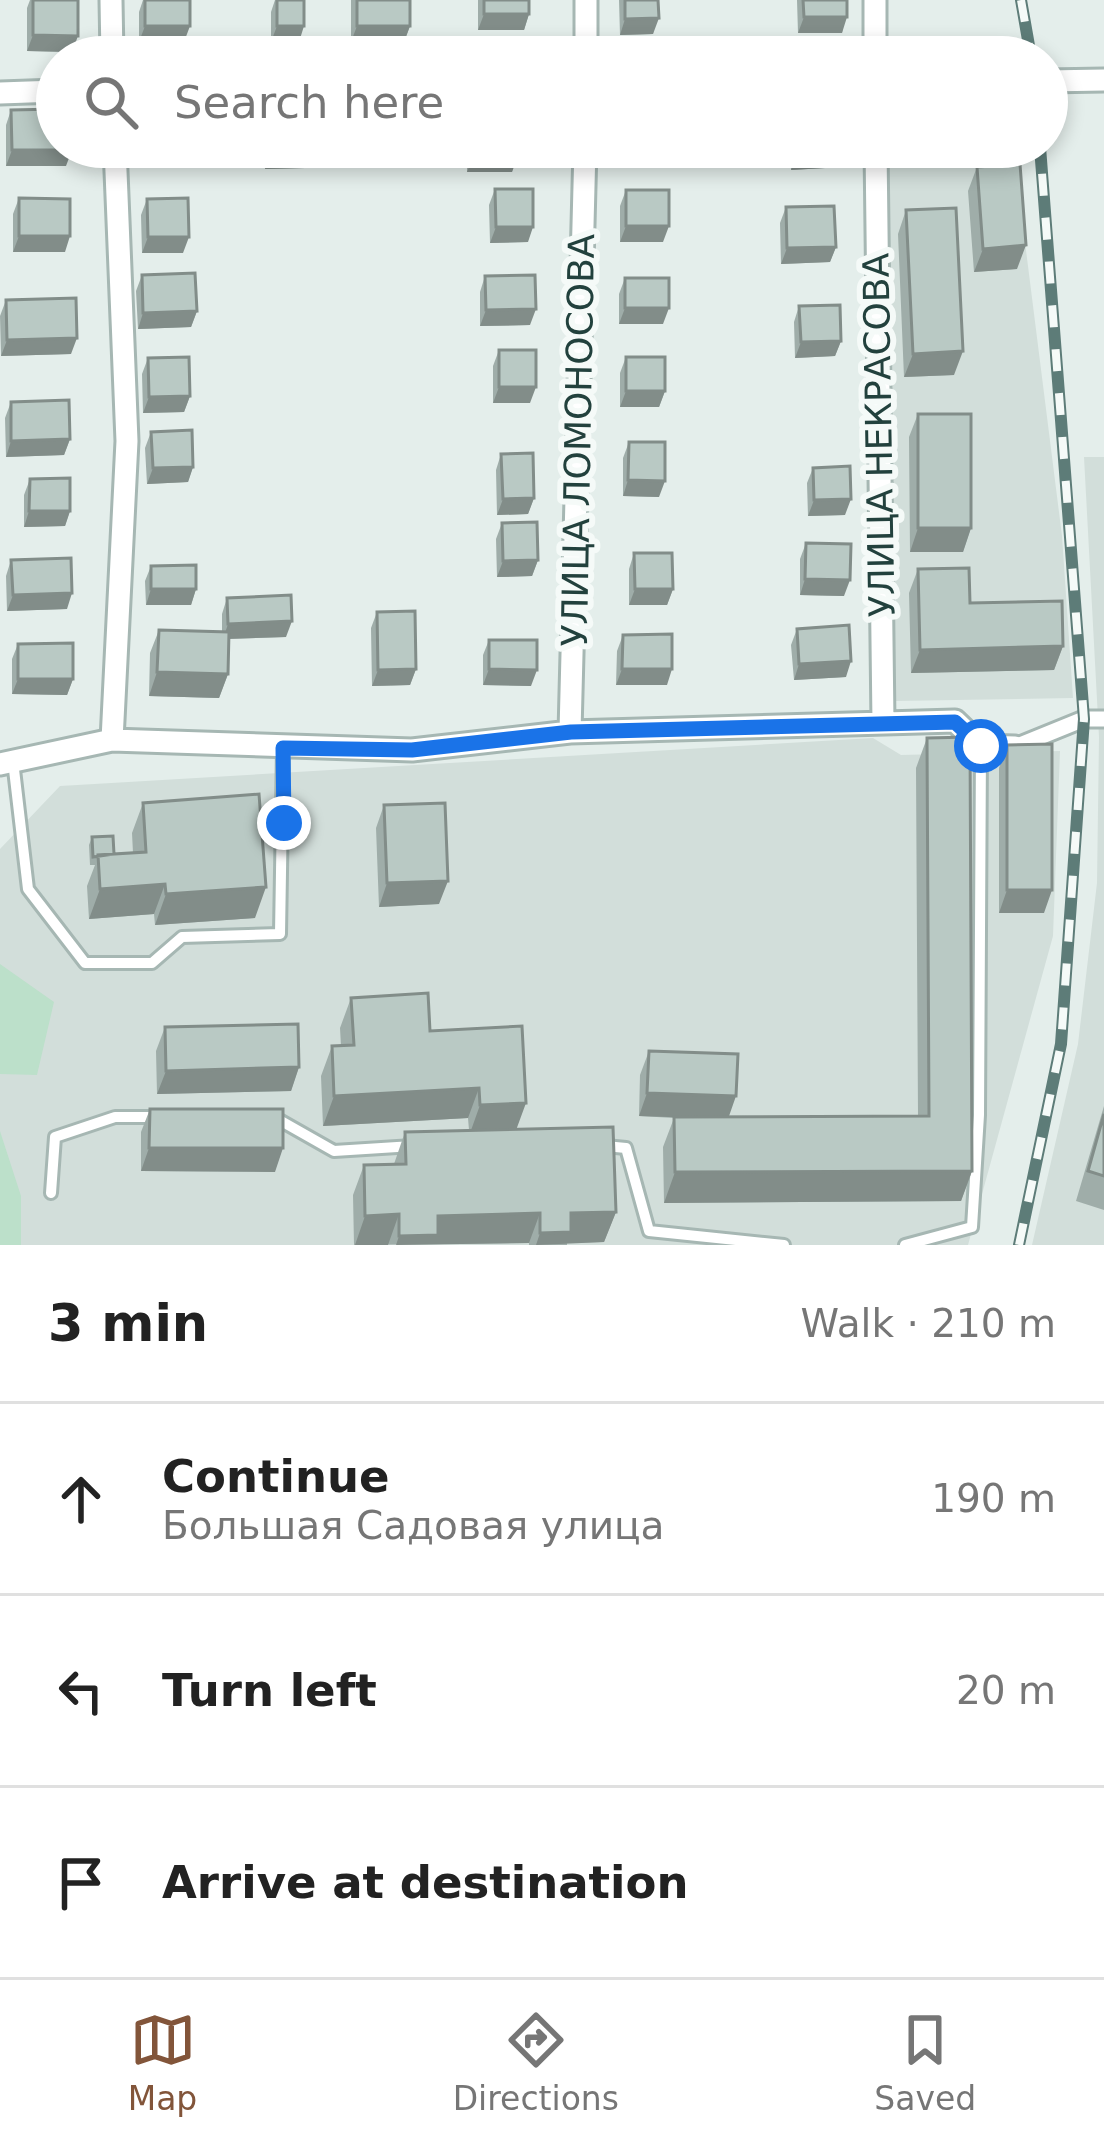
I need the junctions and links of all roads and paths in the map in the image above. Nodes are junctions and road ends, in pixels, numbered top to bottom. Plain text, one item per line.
1 (111, 0) edge
2 (586, 0) edge
3 (875, 0) edge
4 (112, 36) edge
5 (586, 36) edge
6 (875, 36) edge
7 (1104, 80) edge
8 (1068, 81) edge
9 (36, 92) edge
10 (0, 93) edge
11 (116, 168) edge
12 (584, 168) edge
13 (875, 168) edge
14 (1104, 719) edge
15 (883, 723) junction
16 (571, 732) junction
17 (112, 740) junction
18 (981, 746) junction
19 (1015, 747) joint
20 (283, 748) junction
21 (7, 762) edge
22 (186, 1117) edge
23 (257, 1117) edge
24 (581, 1143) edge
25 (424, 1145) edge
26 (51, 1193) dead end
27 (784, 1245) edge
28 (905, 1245) edge

1 - 4 street
2 - 5 street
3 - 6 street
7 - 8 street
9 - 10 street
11 - 17 street
12 - 16 street, УЛИЦА ЛОМОНОСОВА
13 - 15 street, УЛИЦА НЕКРАСОВА
14 - 19 street
15 - 16 street
15 - 18 street
16 - 20 street
17 - 20 street
17 - 21 street
18 - 19 street
18 - 28 lane
20 - 21 lane
22 - 26 lane
23 - 25 lane
24 - 27 lane

